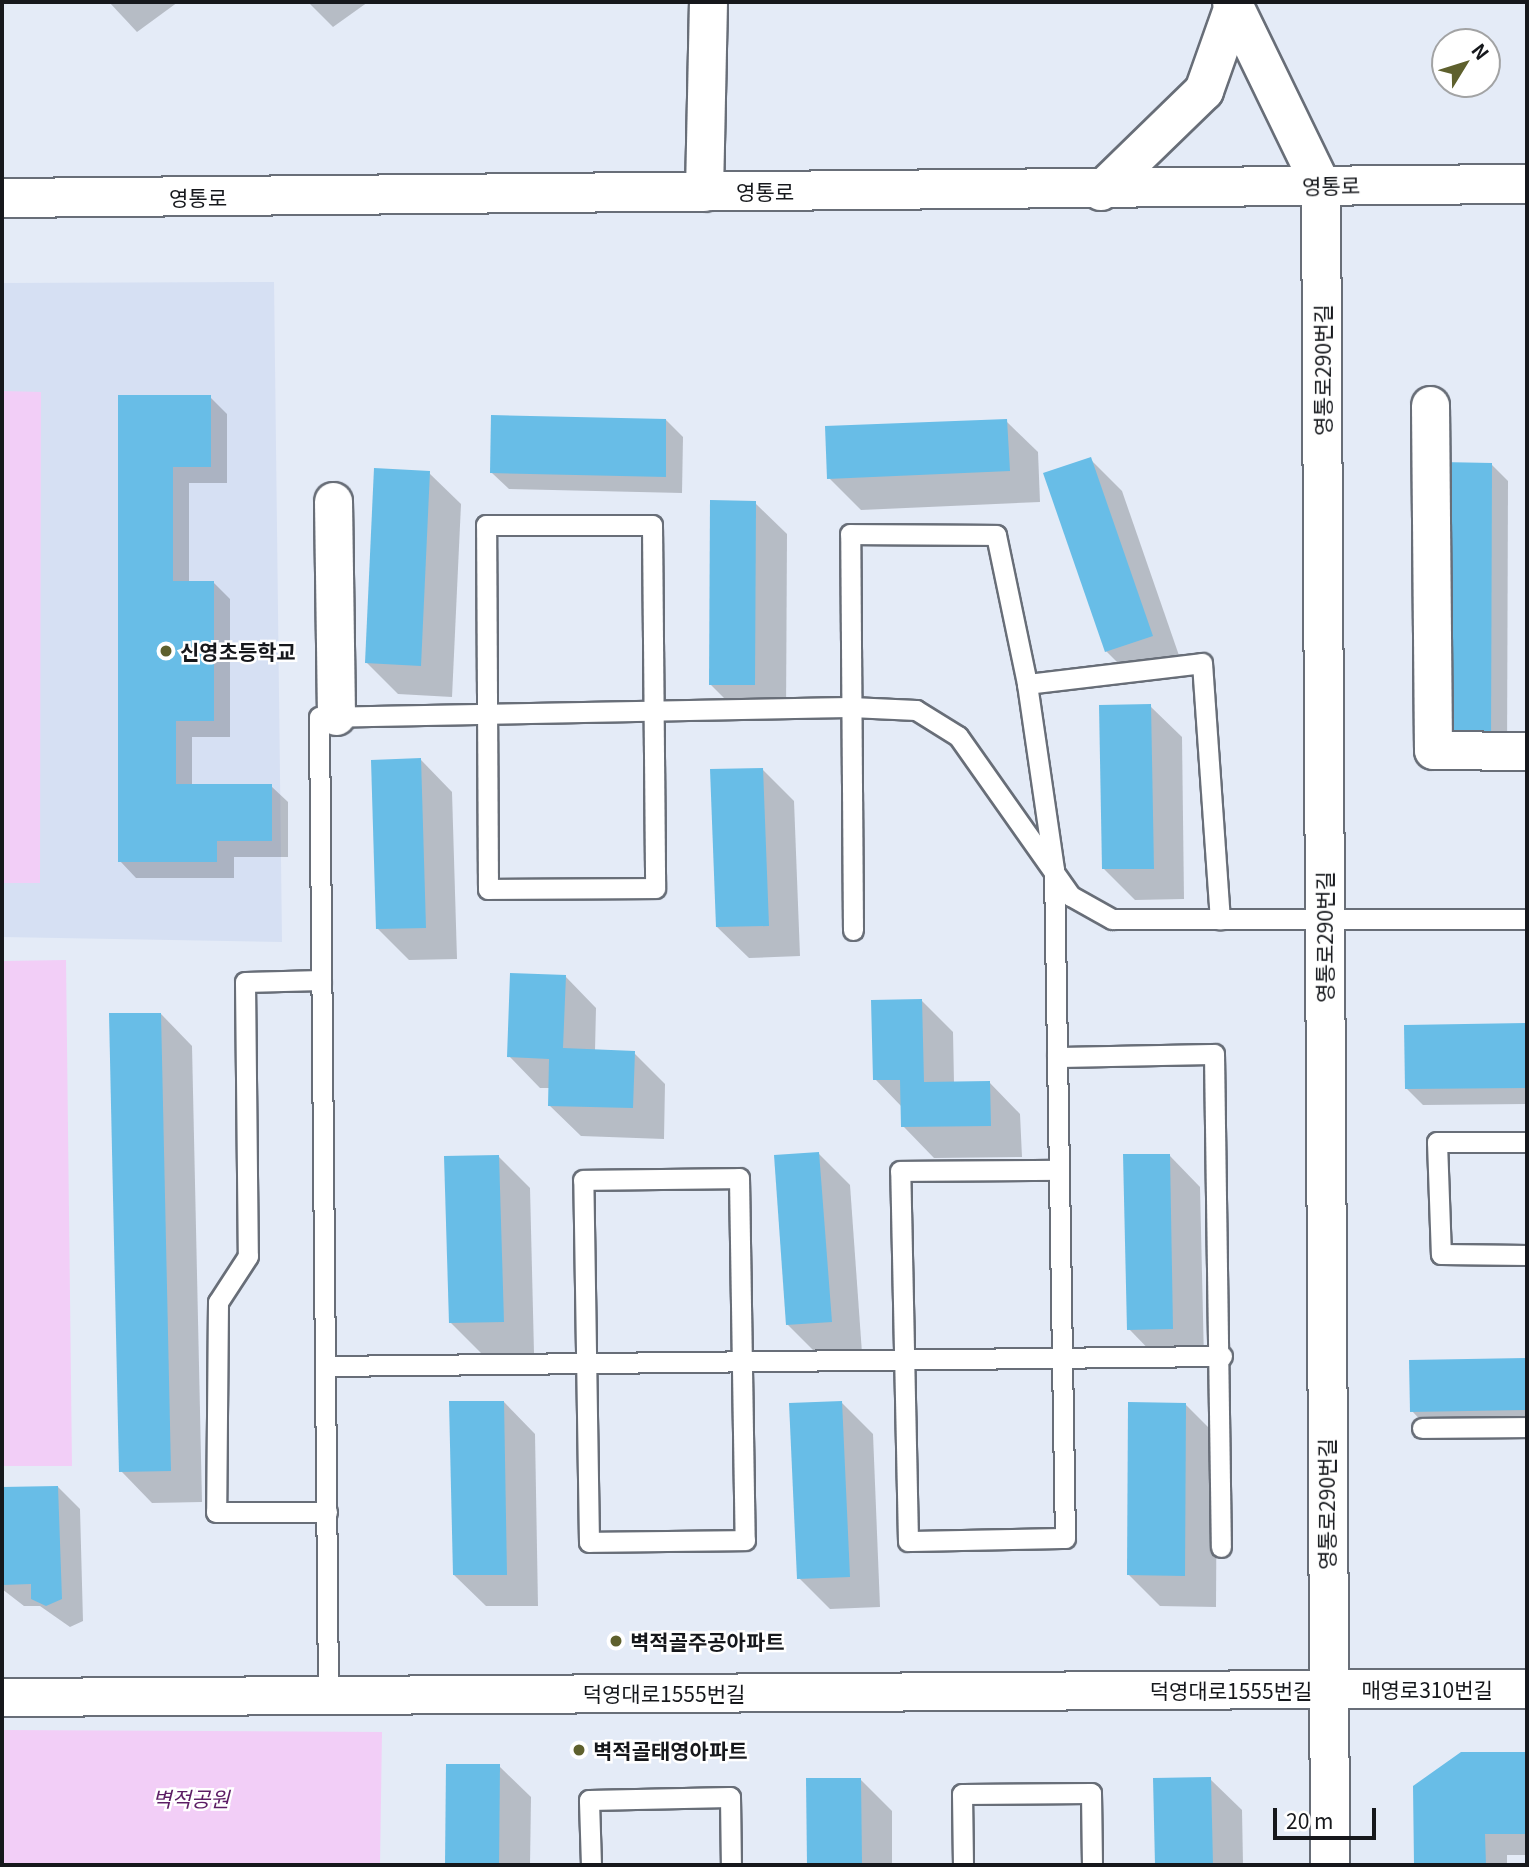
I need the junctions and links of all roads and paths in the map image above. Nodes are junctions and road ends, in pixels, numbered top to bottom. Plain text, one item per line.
1 (708, 2) edge
2 (1233, 6) edge
3 (1527, 184) edge
4 (1321, 185) junction
5 (1101, 191) junction
6 (704, 192) junction
7 (2, 198) edge
8 (1430, 405) dead end
9 (332, 501) dead end
10 (1027, 684) junction
11 (851, 706) junction
12 (650, 710) junction
13 (485, 713) junction
14 (336, 716) junction
15 (1527, 751) edge
16 (1054, 870) junction
17 (1324, 918) junction
18 (1220, 919) junction
19 (1527, 919) edge
20 (853, 930) dead end
21 (321, 980) junction
22 (1057, 1057) junction
23 (1527, 1142) edge
24 (1058, 1170) junction
25 (1527, 1255) edge
26 (1220, 1354) junction
27 (1062, 1357) junction
28 (903, 1359) junction
29 (741, 1361) junction
30 (587, 1363) junction
31 (325, 1366) junction
32 (1527, 1427) edge
33 (1422, 1428) dead end
34 (327, 1512) junction
35 (1221, 1547) dead end
36 (1326, 1689) junction
37 (1527, 1689) edge
38 (328, 1695) junction
39 (2, 1698) edge
40 (591, 1865) edge
41 (731, 1865) edge
42 (963, 1865) edge
43 (1092, 1865) edge
44 (1330, 1865) edge

1 - 6 street
2 - 4 street
2 - 5 street
3 - 4 street, 영통로
4 - 5 street, 영통로
4 - 17 street, 영통로290번길
5 - 6 street, 영통로
6 - 7 street, 영통로
8 - 15 street
9 - 14 street
10 - 11 lane
10 - 16 lane
10 - 18 lane
11 - 12 lane
11 - 16 lane
11 - 20 lane
12 - 13 lane
12 - 13 lane
12 - 13 lane
13 - 14 lane
14 - 21 lane
16 - 18 lane
16 - 22 lane
17 - 18 lane
17 - 19 lane
17 - 36 street, 영통로290번길
21 - 31 lane
21 - 34 lane
22 - 24 lane
22 - 26 lane
23 - 25 lane
24 - 27 lane
24 - 28 lane
26 - 27 lane
26 - 35 lane
27 - 28 lane
27 - 28 lane
28 - 29 lane
29 - 30 lane
29 - 30 lane
29 - 30 lane
30 - 31 lane
31 - 34 lane
32 - 33 lane
34 - 38 lane
36 - 37 street, 매영로310번길
36 - 38 street, 덕영대로1555번길
36 - 44 street, 영통로290번길
38 - 39 street, 덕영대로1555번길
40 - 41 lane
42 - 43 lane

